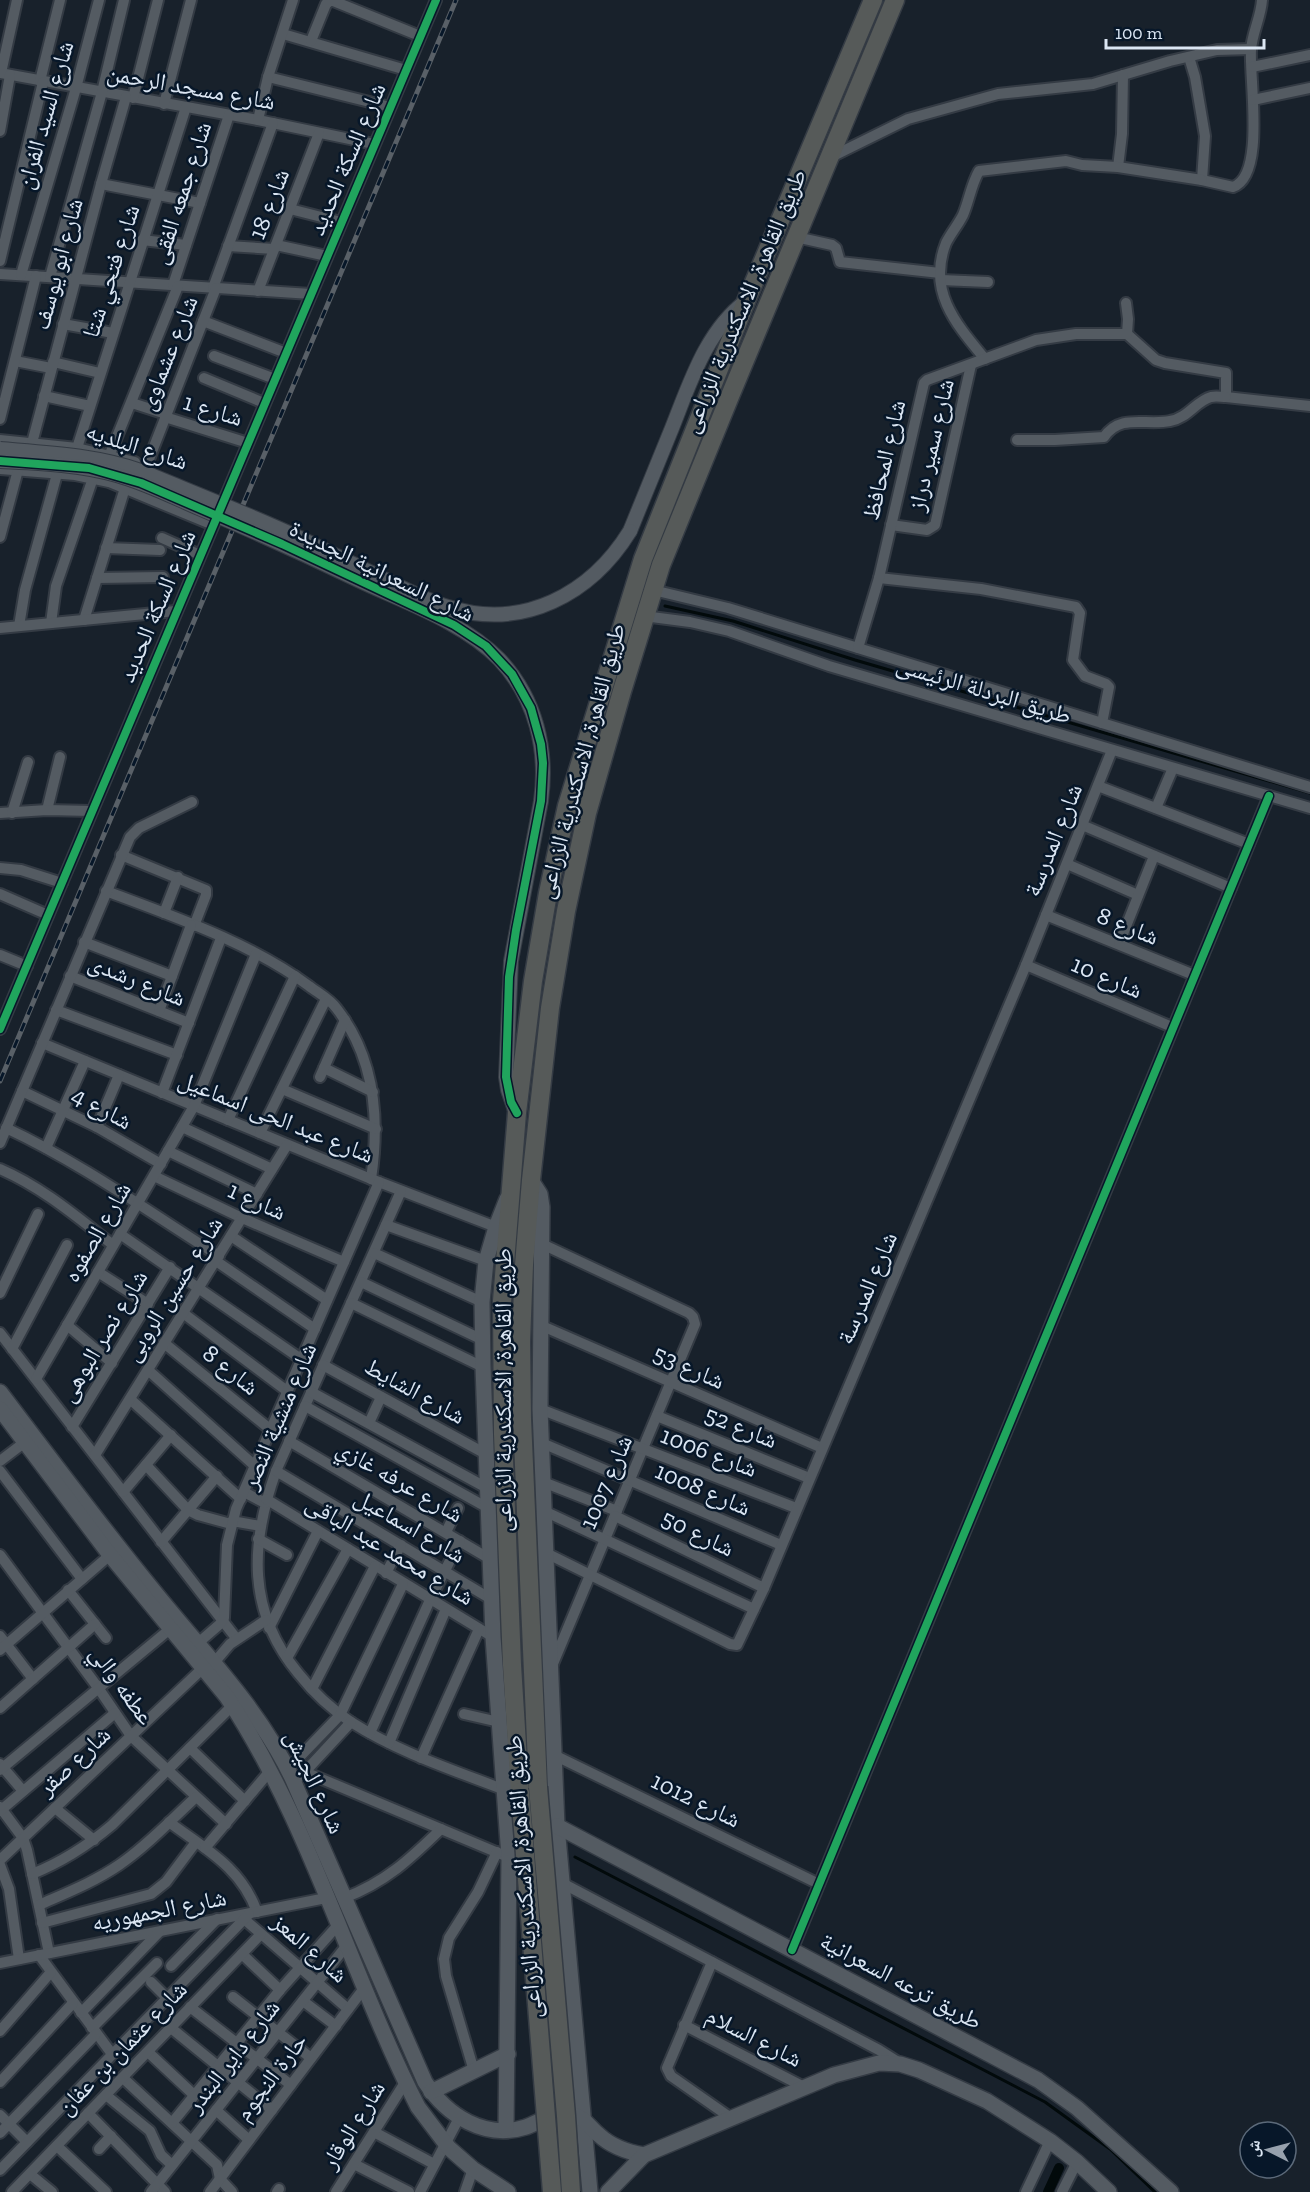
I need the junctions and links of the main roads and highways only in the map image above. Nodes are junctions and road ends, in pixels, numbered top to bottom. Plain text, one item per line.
1 (873, 0) edge
2 (895, 0) edge
3 (531, 1180) junction
4 (510, 1193) junction
5 (0, 1392) edge
6 (0, 1410) edge
7 (193, 1647) junction
8 (208, 1666) junction
9 (512, 1791) junction
10 (557, 1826) junction
11 (508, 2054) junction
12 (432, 2092) junction
13 (584, 2119) junction
14 (506, 2129) junction
15 (644, 2155) junction
16 (504, 2190) edge
17 (552, 2192) edge
18 (571, 2192) edge
19 (590, 2192) edge
20 (608, 2192) edge
21 (1109, 2192) edge
22 (1171, 2192) edge

1 - 4 highway, طريق القاهرة, الاسكندرية الزراعى
2 - 3 highway, طريق القاهرة, الاسكندرية الزراعى
3 - 10 main road
3 - 18 highway, طريق القاهرة, الاسكندرية الزراعى, bridge
4 - 9 highway, طريق القاهرة, الاسكندرية الزراعى
4 - 9 main road
5 - 7 main road, شارع الجيش
6 - 7 main road, شارع الجيش
7 - 8 main road, شارع الجيش
8 - 12 main road, شارع الجيش
8 - 16 main road, شارع الجيش
9 - 11 main road
9 - 17 highway, طريق القاهرة, الاسكندرية الزراعى, bridge
10 - 13 main road
10 - 22 main road, طريق ترعه السعرانية
11 - 12 main road
11 - 14 main road
12 - 14 main road, شارع الجيش
13 - 14 main road, شارع الجيش
13 - 15 main road
13 - 19 main road
15 - 20 main road
15 - 21 main road

